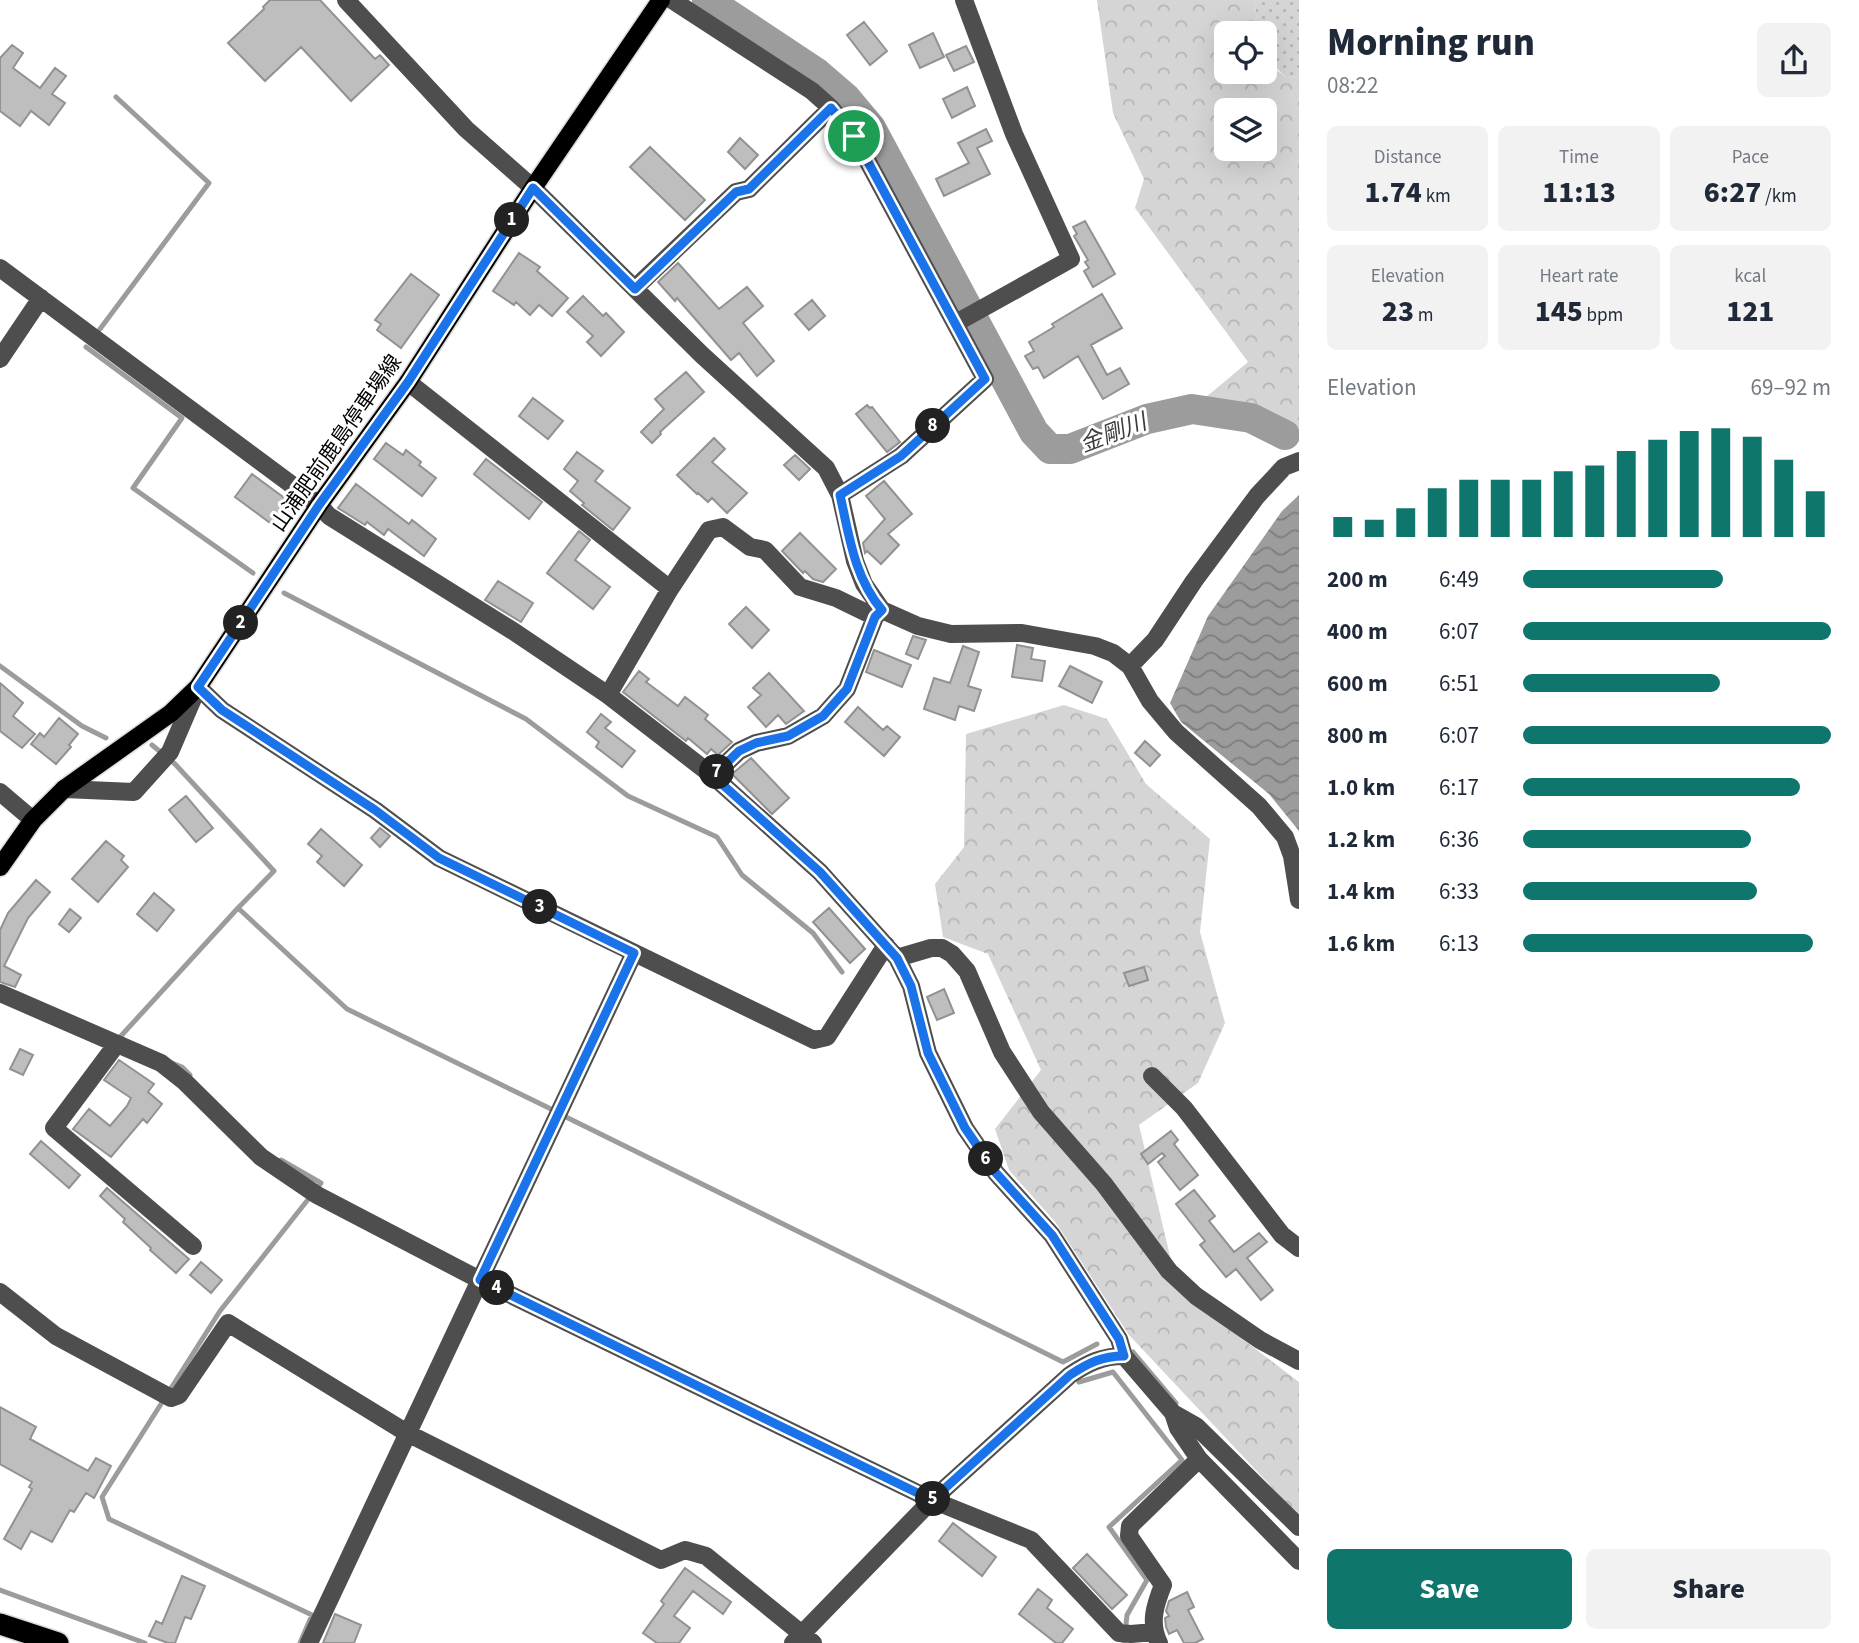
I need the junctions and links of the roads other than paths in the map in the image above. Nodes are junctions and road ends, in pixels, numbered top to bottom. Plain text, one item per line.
1 (346, 0) edge
2 (662, 0) edge
3 (671, 0) edge
4 (964, 0) edge
5 (831, 108) junction
6 (533, 188) junction
7 (0, 268) edge
8 (635, 289) junction
9 (41, 298) junction
10 (956, 323) junction
11 (0, 359) edge
12 (408, 382) junction
13 (1299, 461) edge
14 (840, 495) junction
15 (319, 505) junction
16 (670, 589) junction
17 (878, 614) junction
18 (1130, 666) junction
19 (198, 687) junction
20 (608, 695) junction
21 (713, 776) junction
22 (64, 789) junction
23 (0, 792) edge
24 (33, 820) junction
25 (0, 867) edge
26 (1299, 900) edge
27 (891, 951) junction
28 (634, 953) junction
29 (0, 993) edge
30 (116, 1045) junction
31 (1152, 1076) dead end
32 (193, 1246) dead end
33 (1299, 1248) edge
34 (480, 1280) junction
35 (0, 1292) edge
36 (1124, 1356) junction
37 (1299, 1362) edge
38 (1173, 1413) junction
39 (407, 1433) junction
40 (1199, 1459) junction
41 (932, 1500) junction
42 (1299, 1527) edge
43 (1299, 1561) edge
44 (0, 1624) edge
45 (1156, 1637) edge
46 (802, 1640) edge
47 (58, 1643) edge
48 (309, 1643) edge

1 - 6 street
2 - 6 main road, 山浦肥前鹿島停車場線
3 - 5 street
4 - 10 street
5 - 8 street
5 - 10 street
6 - 8 street
6 - 12 main road, 山浦肥前鹿島停車場線
7 - 9 street
8 - 14 street
9 - 11 street
9 - 15 street
10 - 14 street
12 - 15 main road, 山浦肥前鹿島停車場線
12 - 16 street
13 - 18 street
14 - 17 street
15 - 19 main road, 山浦肥前鹿島停車場線
15 - 20 street
16 - 17 street
16 - 20 street
17 - 18 street
17 - 21 street
18 - 26 street
19 - 22 main road, 山浦肥前鹿島停車場線
19 - 22 street
19 - 28 street
20 - 21 street
21 - 27 street
22 - 24 main road, 山浦肥前鹿島停車場線
23 - 24 street
24 - 25 main road, 山浦肥前鹿島停車場線
27 - 28 street
27 - 36 street
27 - 37 street
28 - 34 street
29 - 30 street
30 - 32 street
30 - 34 street
31 - 33 street
34 - 39 street
34 - 41 street
35 - 39 street
36 - 38 street
36 - 41 street
38 - 40 street
38 - 42 street
39 - 46 street
39 - 48 street
40 - 43 street
40 - 45 street
41 - 45 street
41 - 46 street
44 - 47 highway

